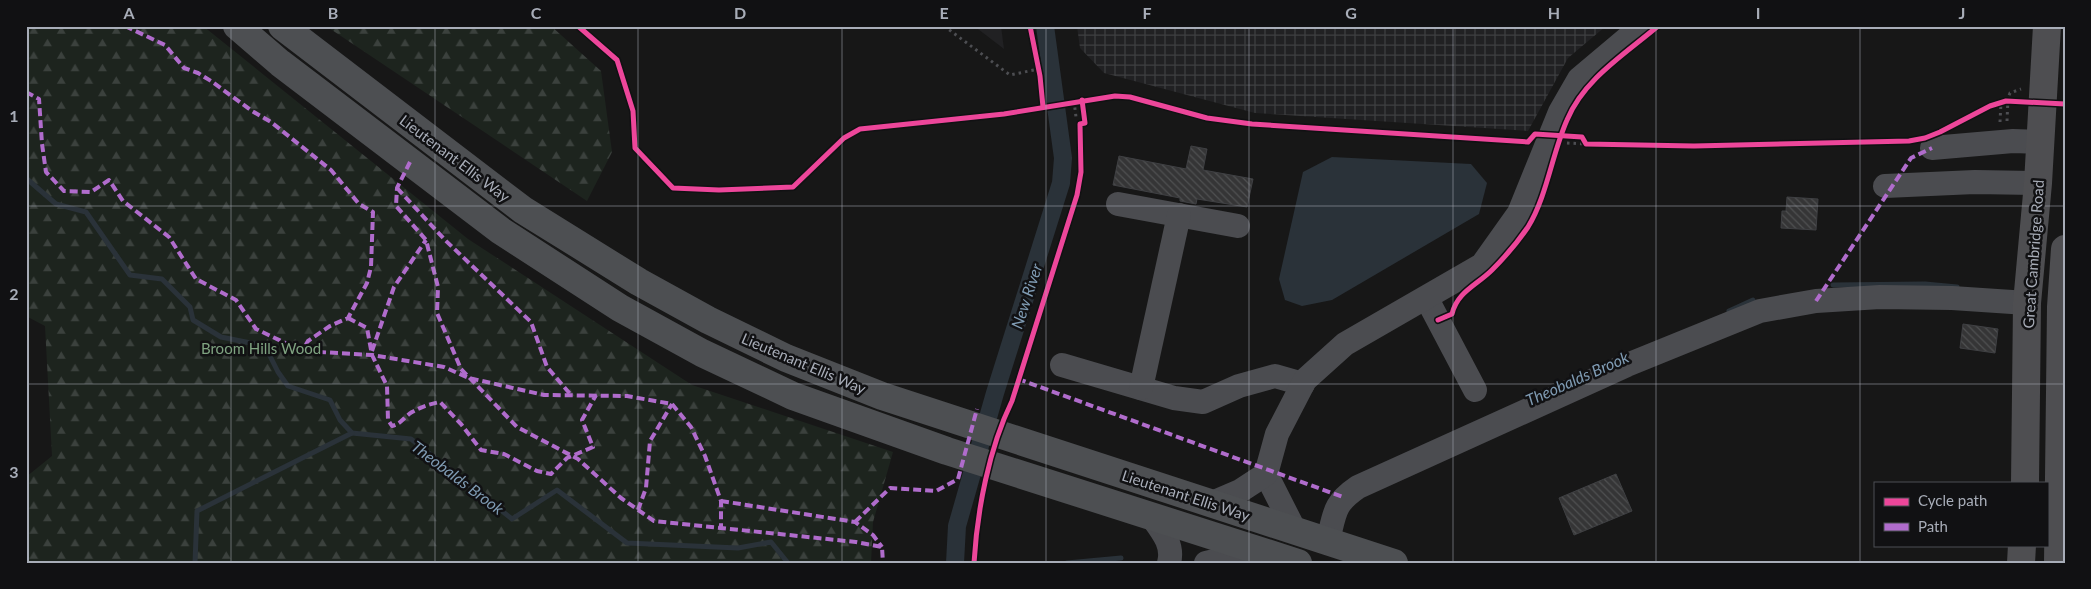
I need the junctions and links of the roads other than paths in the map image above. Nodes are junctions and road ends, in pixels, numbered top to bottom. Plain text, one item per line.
1 (237, 26) edge
2 (282, 26) edge
3 (1642, 26) edge
4 (2047, 26) edge
5 (2040, 142) junction
6 (1932, 148) dead end
7 (2038, 183) junction
8 (1885, 186) dead end
9 (1118, 204) dead end
10 (1179, 215) junction
11 (1238, 226) dead end
12 (2065, 249) edge
13 (1427, 299) junction
14 (2027, 303) junction
15 (2063, 307) edge
16 (1062, 365) dead end
17 (1303, 384) junction
18 (1141, 388) junction
19 (1475, 390) dead end
20 (1266, 474) junction
21 (2025, 482) edge
22 (1212, 503) junction
23 (1152, 517) junction
24 (1294, 530) junction
25 (1328, 541) junction
26 (2022, 546) edge
27 (1253, 547) junction
28 (1169, 563) edge
29 (1206, 563) edge
30 (1298, 563) edge
31 (1394, 563) edge
32 (2021, 563) edge
33 (2058, 563) edge

1 - 23 main road, Lieutenant Ellis Way
2 - 22 main road, Lieutenant Ellis Way
3 - 13 street
4 - 5 highway, Great Cambridge Road
5 - 6 street
5 - 7 highway, Great Cambridge Road
7 - 8 street
7 - 14 highway, Great Cambridge Road
9 - 10 street
10 - 11 street
10 - 18 street
12 - 15 highway, Great Cambridge Road
13 - 17 street
13 - 19 street
14 - 21 highway, Great Cambridge Road
14 - 25 street
15 - 33 highway, Great Cambridge Road
16 - 18 street
17 - 18 street
17 - 20 street
20 - 22 street
20 - 24 street
22 - 24 main road, Lieutenant Ellis Way
23 - 27 main road, Lieutenant Ellis Way
23 - 28 street
24 - 25 main road, Lieutenant Ellis Way
25 - 31 main road, Lieutenant Ellis Way
26 - 32 highway
27 - 29 street
27 - 30 main road, Lieutenant Ellis Way

